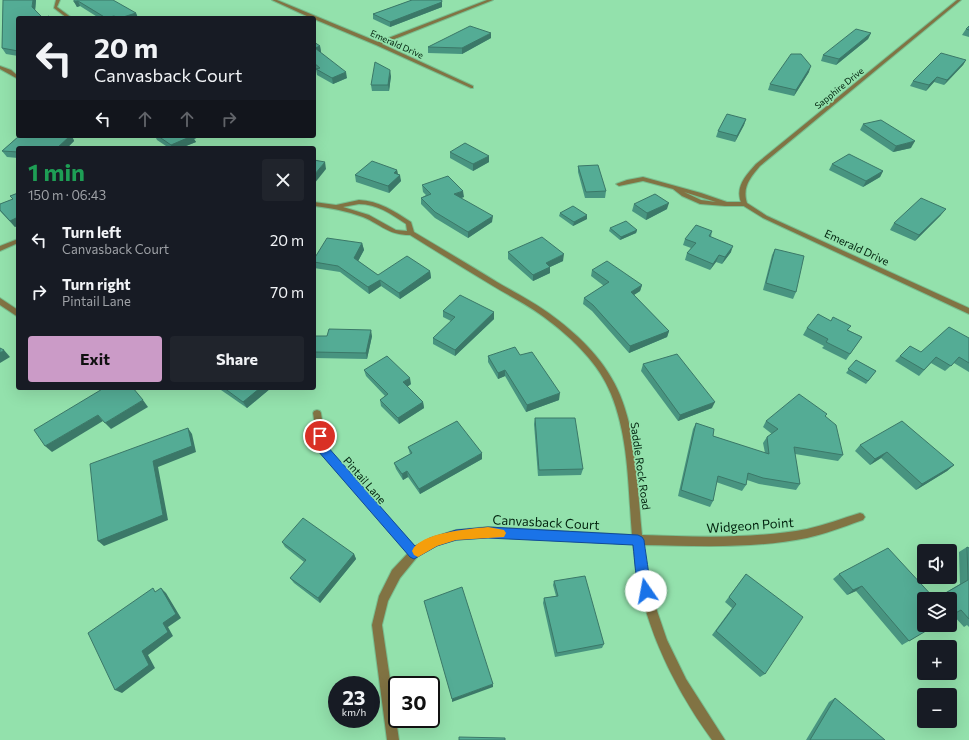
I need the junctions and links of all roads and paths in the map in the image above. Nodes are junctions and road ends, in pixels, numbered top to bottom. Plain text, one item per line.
1 (58, 0) edge
2 (274, 0) edge
3 (491, 0) edge
4 (959, 0) edge
5 (67, 16) edge
6 (310, 16) edge
7 (316, 19) edge
8 (378, 44) junction
9 (0, 67) edge
10 (16, 69) edge
11 (9, 71) junction
12 (16, 76) edge
13 (471, 87) dead end
14 (619, 184) dead end
15 (743, 200) junction
16 (316, 204) edge
17 (338, 206) junction
18 (411, 233) junction
19 (16, 242) edge
20 (0, 249) edge
21 (0, 301) edge
22 (969, 311) edge
23 (16, 313) edge
24 (317, 413) dead end
25 (860, 517) dead end
26 (638, 540) junction
27 (414, 553) junction
28 (393, 740) edge
29 (719, 740) edge

1 - 5 street
2 - 6 street, Emerald Drive
3 - 8 street
4 - 15 street, Sapphire Drive
7 - 8 street, Emerald Drive
8 - 13 street, Emerald Drive
9 - 11 street
10 - 11 street
11 - 12 street
14 - 15 street
15 - 22 street, Emerald Drive
16 - 17 street, Saddle Rock Road
17 - 18 street, Saddle Rock Road
17 - 18 street, Saddle Rock Road
18 - 26 street, Saddle Rock Road
19 - 20 street
21 - 23 street
24 - 27 street, Pintail Lane
25 - 26 street, Widgeon Point
26 - 27 street, Canvasback Court
26 - 29 street, Saddle Rock Road
27 - 28 street, Canvasback Court

